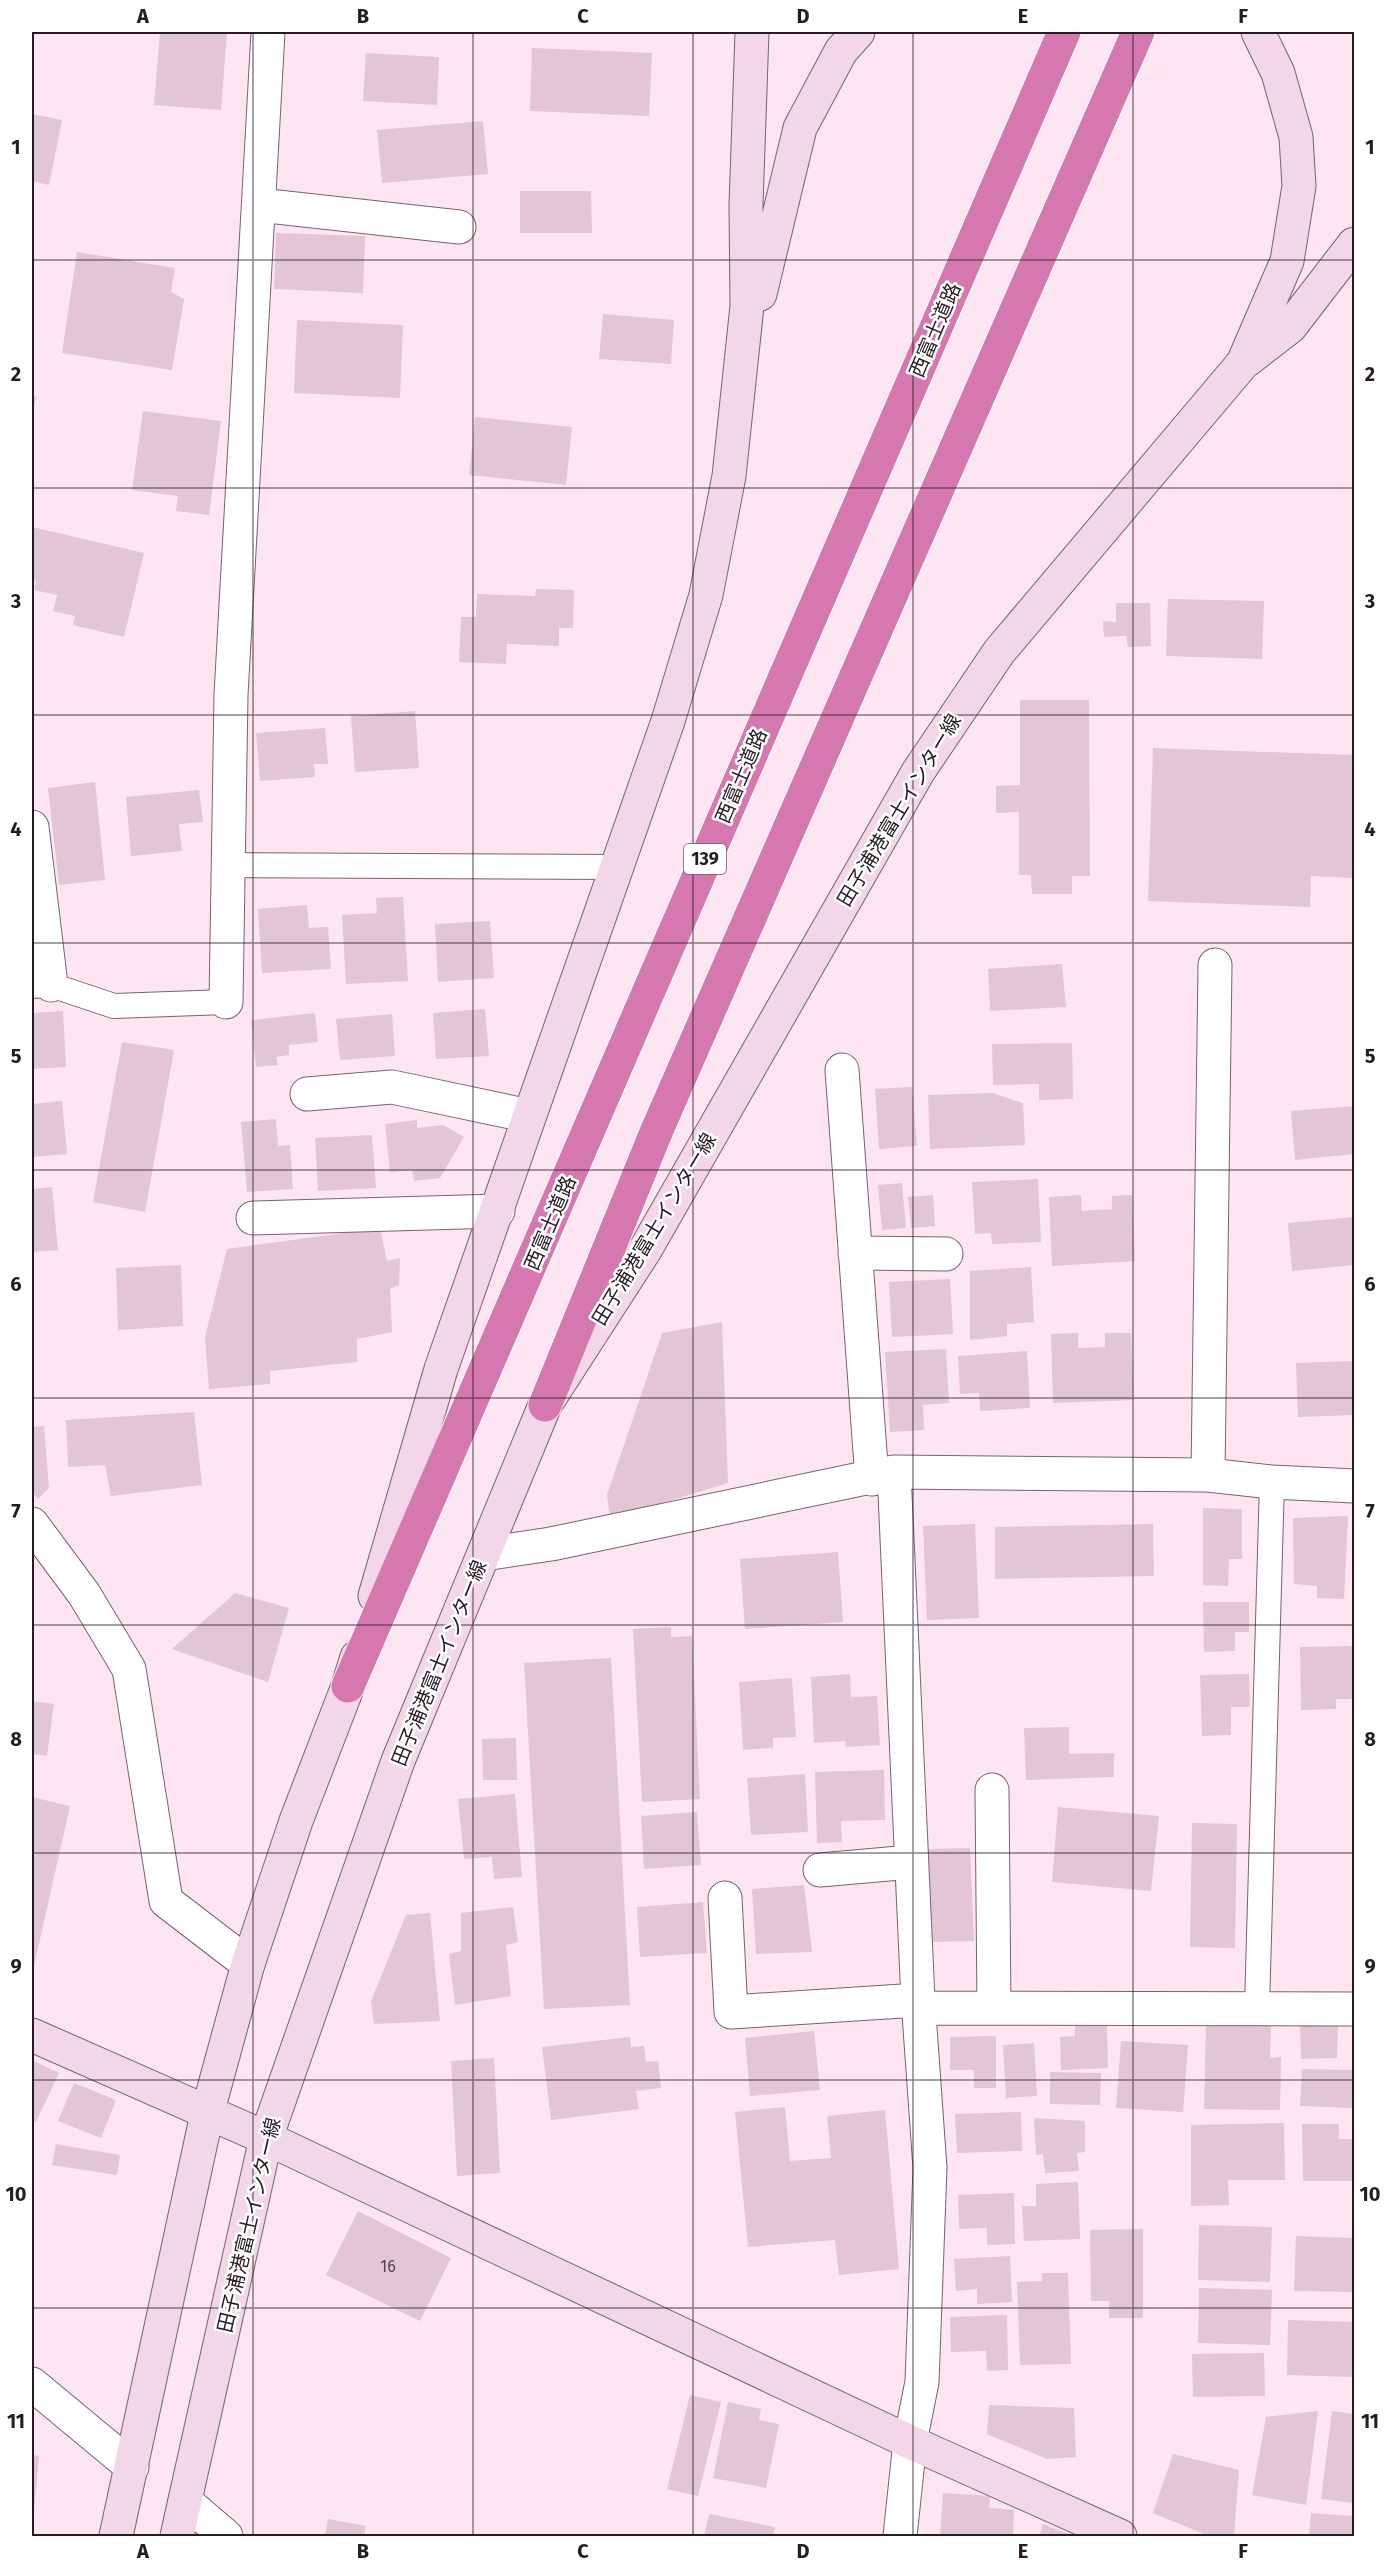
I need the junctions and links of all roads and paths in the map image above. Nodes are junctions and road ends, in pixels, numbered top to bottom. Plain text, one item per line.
1 (268, 32) edge
2 (752, 32) edge
3 (858, 32) edge
4 (1064, 32) edge
5 (1258, 32) edge
6 (1132, 43) edge
7 (259, 205) junction
8 (459, 228) dead end
9 (1354, 244) edge
10 (1243, 363) junction
11 (741, 381) junction
12 (32, 827) edge
13 (228, 865) junction
14 (617, 867) junction
15 (1215, 965) dead end
16 (41, 985) edge
17 (226, 1002) joint
18 (842, 1071) dead end
19 (307, 1094) dead end
20 (529, 1116) junction
21 (498, 1211) junction
22 (253, 1218) dead end
23 (855, 1253) junction
24 (946, 1254) dead end
25 (545, 1405) junction
26 (883, 1475) junction
27 (1209, 1475) junction
28 (1272, 1482) junction
29 (1354, 1486) edge
30 (32, 1524) edge
31 (484, 1554) junction
32 (348, 1686) junction
33 (992, 1790) dead end
34 (911, 1862) junction
35 (820, 1870) dead end
36 (724, 1898) dead end
37 (248, 1964) junction
38 (918, 2004) junction
39 (1257, 2007) junction
40 (994, 2008) junction
41 (1354, 2009) edge
42 (32, 2035) edge
43 (207, 2114) junction
44 (266, 2138) junction
45 (32, 2384) edge
46 (910, 2442) junction
47 (132, 2467) junction
48 (186, 2501) junction
49 (116, 2536) edge
50 (177, 2536) edge
51 (226, 2536) edge
52 (900, 2536) edge
53 (1120, 2536) edge

1 - 7 street
2 - 11 main road
3 - 11 main road
4 - 32 highway, 西富士道路 / 139
5 - 10 main road, 田子浦港富士インター線
6 - 25 highway
7 - 8 street
7 - 13 street
9 - 10 main road
10 - 25 main road, 田子浦港富士インター線
11 - 14 main road
12 - 16 street
13 - 14 lane
13 - 17 street
14 - 20 main road
15 - 27 street
16 - 17 lane
18 - 23 street
19 - 20 street
20 - 21 main road
21 - 22 street
21 - 32 main road
23 - 24 street
23 - 26 street
25 - 31 main road, 田子浦港富士インター線
26 - 27 street
26 - 31 street
26 - 34 street
27 - 28 street
28 - 29 street
28 - 39 lane
30 - 37 street
31 - 44 main road, 田子浦港富士インター線
32 - 37 main road
33 - 40 street
34 - 35 street
34 - 38 street
36 - 38 street
37 - 43 main road
38 - 40 street
38 - 46 street
39 - 40 street
39 - 41 street
42 - 43 main road
43 - 44 main road
43 - 47 main road
44 - 46 main road
44 - 48 main road, 田子浦港富士インター線
45 - 47 street
46 - 52 street
46 - 53 main road
47 - 49 main road
48 - 50 main road, 田子浦港富士インター線
48 - 51 street

